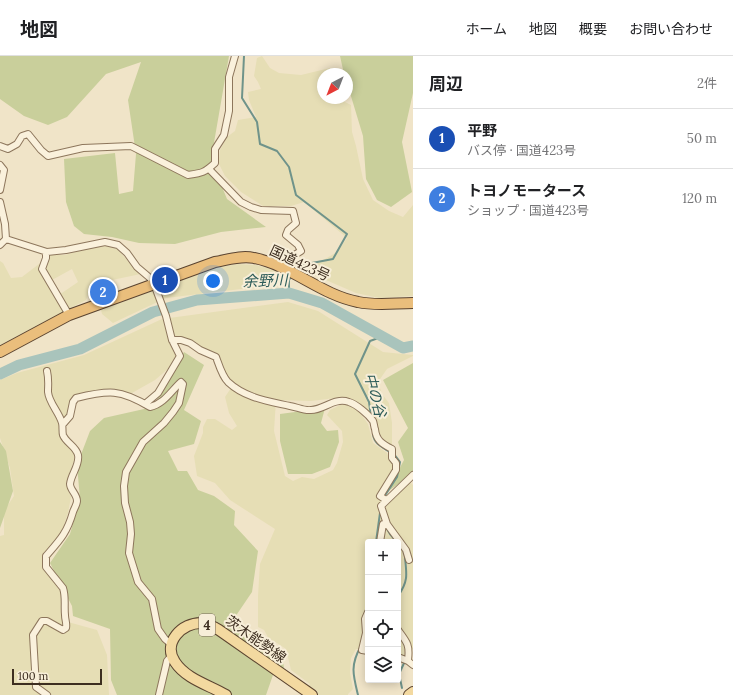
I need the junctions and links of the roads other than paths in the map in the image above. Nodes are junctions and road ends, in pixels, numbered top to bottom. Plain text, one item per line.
1 (235, 56) edge
2 (0, 146) edge
3 (0, 165) edge
4 (209, 169) junction
5 (0, 190) edge
6 (0, 202) edge
7 (6, 239) junction
8 (0, 245) edge
9 (46, 252) junction
10 (272, 263) junction
11 (154, 284) junction
12 (413, 303) edge
13 (69, 315) junction
14 (172, 340) junction
15 (0, 352) edge
16 (47, 371) dead end
17 (146, 404) junction
18 (63, 424) junction
19 (413, 475) edge
20 (386, 500) junction
21 (387, 524) junction
22 (380, 539) edge
23 (409, 560) dead end
24 (401, 634) edge
25 (365, 637) edge
26 (172, 650) junction
27 (365, 650) edge
28 (410, 662) edge
29 (413, 692) edge
30 (47, 695) edge
31 (158, 695) edge
32 (226, 695) edge
33 (312, 695) edge
34 (409, 695) edge

1 - 4 street
2 - 4 street
3 - 5 street
4 - 10 street
6 - 7 street
7 - 8 street
7 - 9 street
9 - 11 street
9 - 13 street
10 - 11 highway, 国道423号
10 - 12 highway, 国道423号
11 - 13 highway, 国道423号
11 - 14 street
13 - 15 highway, 国道423号
14 - 17 street
14 - 20 street
16 - 18 street
17 - 18 street
17 - 26 street
18 - 30 street
19 - 20 street
20 - 21 street
21 - 22 street
21 - 23 street
24 - 28 street
25 - 27 street
26 - 31 street
26 - 32 main road
26 - 33 main road, 茨木能勢線 / 4
29 - 34 main road

